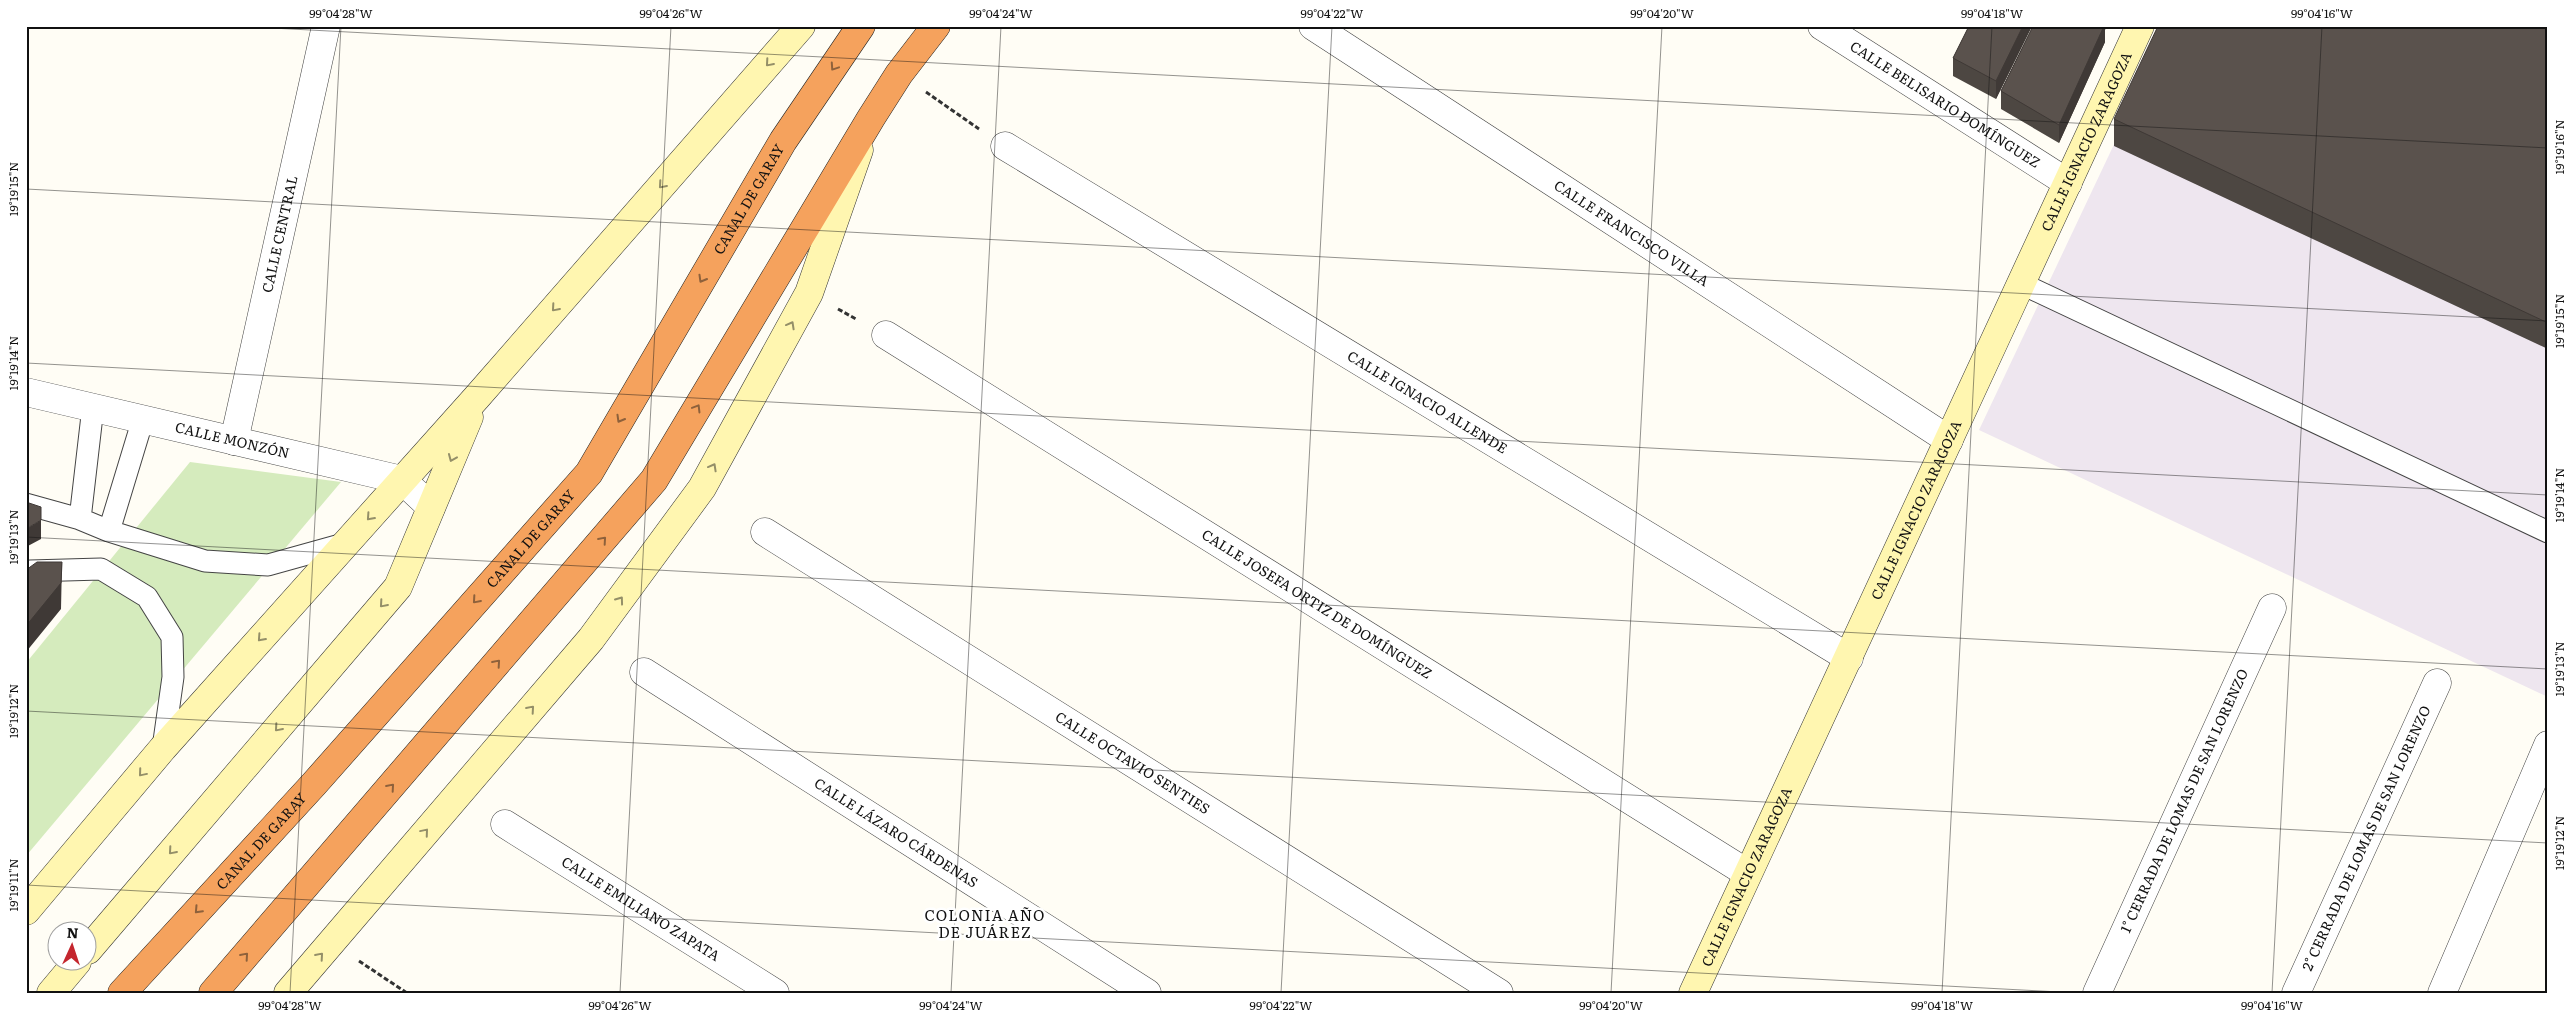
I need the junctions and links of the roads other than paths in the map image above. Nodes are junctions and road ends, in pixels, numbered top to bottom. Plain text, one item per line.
1 (326, 26) edge
2 (801, 26) edge
3 (862, 26) edge
4 (936, 26) edge
5 (1313, 26) edge
6 (1822, 26) edge
7 (2140, 26) edge
8 (871, 118) junction
9 (1005, 146) road end
10 (2068, 183) junction
11 (2020, 283) junction
12 (886, 335) road end
13 (26, 392) edge
14 (477, 397) junction
15 (93, 407) junction
16 (143, 419) junction
17 (1950, 440) junction
18 (234, 441) junction
19 (402, 480) junction
20 (26, 504) edge
21 (431, 507) junction
22 (80, 519) junction
23 (109, 532) junction
24 (765, 532) dead end
25 (2548, 532) edge
26 (347, 543) junction
27 (26, 575) edge
28 (2272, 608) dead end
29 (1850, 658) junction
30 (644, 672) dead end
31 (2437, 683) dead end
32 (2548, 745) edge
33 (163, 748) junction
34 (506, 824) dead end
35 (1747, 873) junction
36 (26, 911) edge
37 (98, 938) edge
38 (69, 972) edge
39 (51, 993) edge
40 (122, 993) edge
41 (213, 993) edge
42 (288, 993) edge
43 (775, 993) edge
44 (1147, 993) edge
45 (1499, 993) edge
46 (1693, 993) edge
47 (2097, 993) edge
48 (2296, 993) edge
49 (2442, 993) edge

1 - 18 street, CALLE CENTRAL
2 -> 14 main road
3 -> 40 highway, CANAL DE GARAY
4 - 8 highway
5 - 17 street, CALLE FRANCISCO VILLA
6 - 10 street, CALLE BELISARIO DOMÍNGUEZ
7 - 10 main road, CALLE IGNACIO ZARAGOZA
41 -> 8 highway
42 -> 8 main road
9 - 29 street, CALLE IGNACIO ALLENDE
10 - 11 main road, CALLE IGNACIO ZARAGOZA
11 - 17 main road, CALLE IGNACIO ZARAGOZA
11 - 25 lane
12 - 35 street, CALLE JOSEFA ORTIZ DE DOMÍNGUEZ
13 - 15 street, CALLE MONZÓN
14 - 19 main road
14 -> 21 main road
15 - 16 street, CALLE MONZÓN
15 - 22 lane
16 - 18 street, CALLE MONZÓN
16 - 23 lane
17 - 29 main road, CALLE IGNACIO ZARAGOZA
18 - 19 street, CALLE MONZÓN
19 - 21 street, CALLE MONZÓN
19 -> 26 main road
20 - 22 lane
21 -> 37 main road
22 - 23 lane
23 - 26 lane
24 - 45 street, CALLE OCTAVIO SENTIES
26 -> 33 main road
27 - 33 lane
28 - 47 street, 1° CERRADA DE LOMAS DE SAN LORENZO
29 - 35 main road, CALLE IGNACIO ZARAGOZA
30 - 44 street, CALLE LÁZARO CÁRDENAS
31 - 48 street, 2° CERRADA DE LOMAS DE SAN LORENZO
32 - 49 street
33 -> 36 main road
34 - 43 street, CALLE EMILIANO ZAPATA
35 - 46 main road, CALLE IGNACIO ZARAGOZA
38 - 39 main road

